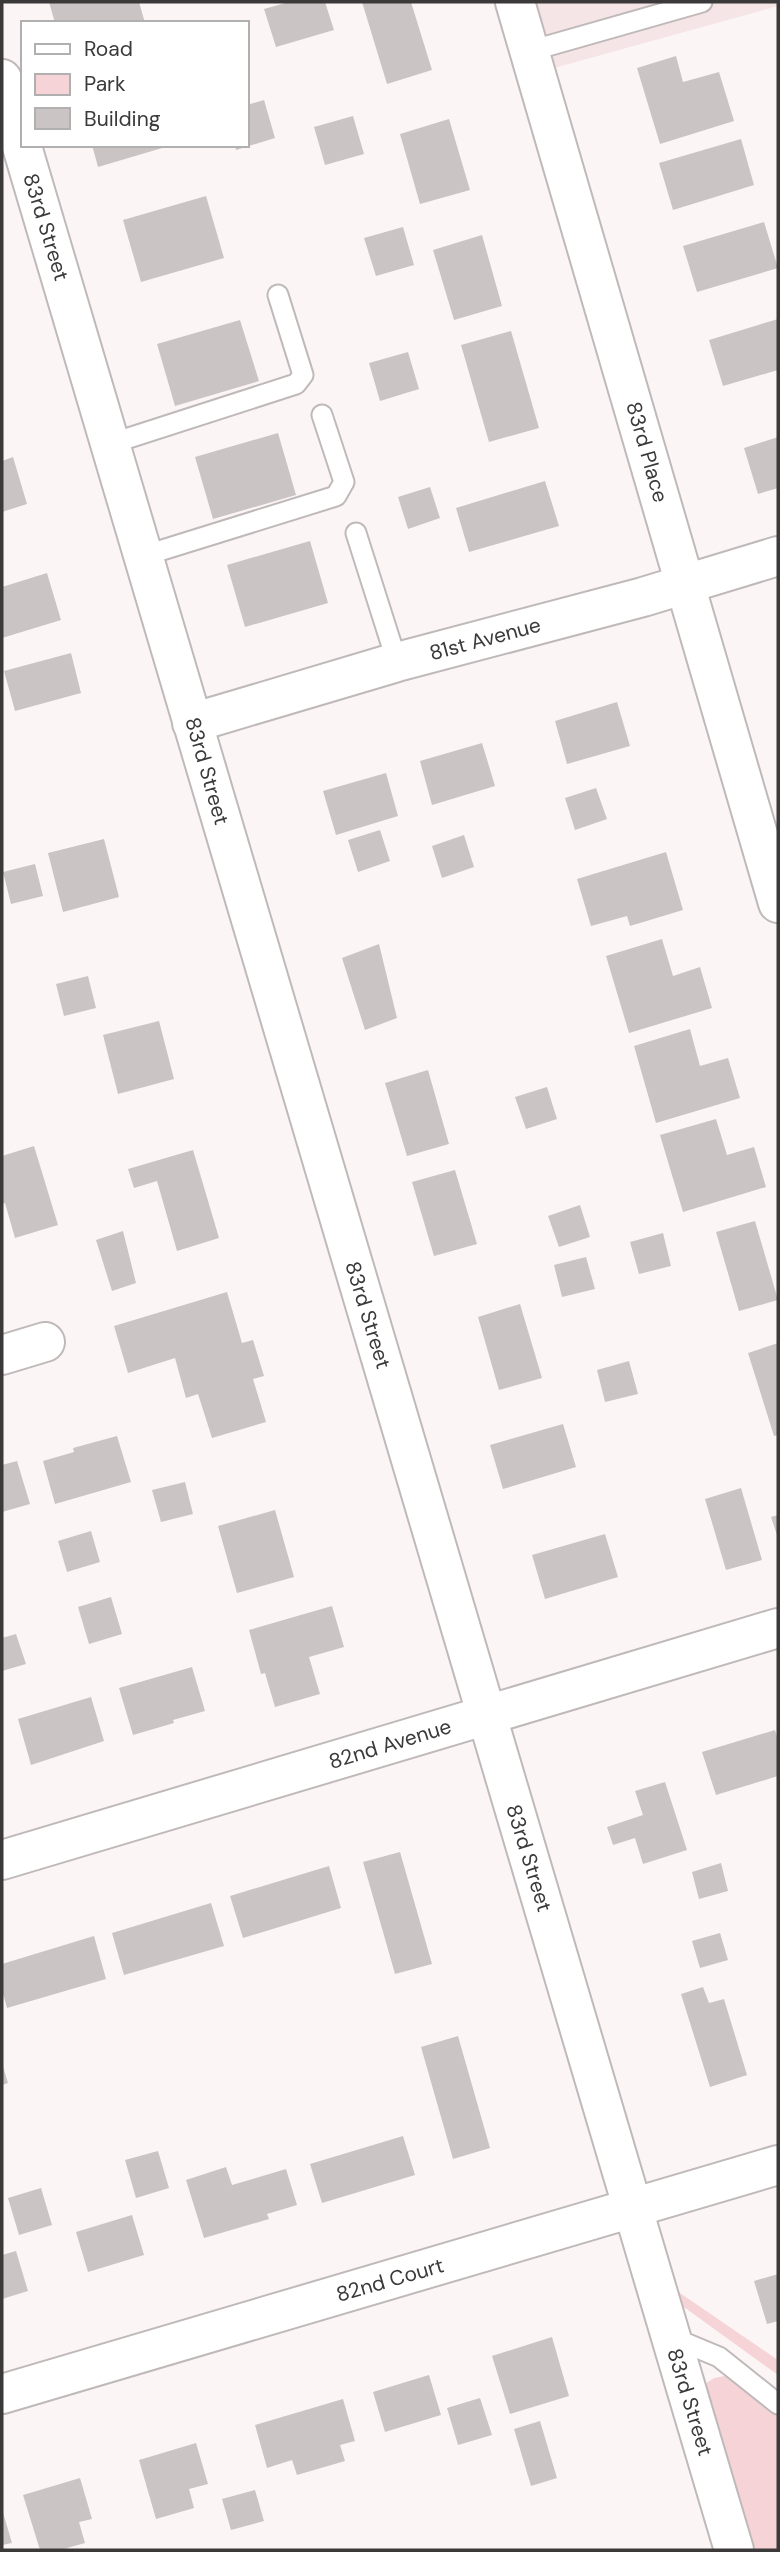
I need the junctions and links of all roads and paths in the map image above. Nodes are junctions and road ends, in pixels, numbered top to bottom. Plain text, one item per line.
1 (515, 2) edge
2 (702, 2) edge
3 (530, 51) junction
4 (2, 79) edge
5 (21, 143) edge
6 (22, 147) edge
7 (278, 295) dead end
8 (322, 415) dead end
9 (110, 444) junction
10 (356, 533) dead end
11 (143, 556) junction
12 (778, 556) edge
13 (685, 584) junction
14 (397, 662) junction
15 (192, 723) junction
16 (778, 903) edge
17 (46, 1342) dead end
18 (2, 1356) edge
19 (778, 1628) edge
20 (486, 1716) junction
21 (2, 1860) edge
22 (778, 2165) edge
23 (632, 2208) junction
24 (670, 2336) junction
25 (2, 2395) edge
26 (778, 2404) edge
27 (734, 2550) edge

1 - 3 street, 83rd Place
2 - 3 lane
3 - 13 street, 83rd Place
4 - 5 street, 83rd Street
6 - 9 street, 83rd Street
7 - 9 lane
8 - 11 lane
9 - 11 street, 83rd Street
10 - 14 lane
11 - 15 street, 83rd Street
12 - 13 street, 81st Avenue
13 - 14 street, 81st Avenue
13 - 16 street, 83rd Place
14 - 15 street, 81st Avenue
15 - 20 street, 83rd Street
17 - 18 street
19 - 20 street, 82nd Avenue
20 - 21 street, 82nd Avenue
20 - 23 street, 83rd Street
22 - 23 street, 82nd Court
23 - 24 street, 83rd Street
23 - 25 street, 82nd Court
24 - 26 lane
24 - 27 street, 83rd Street

